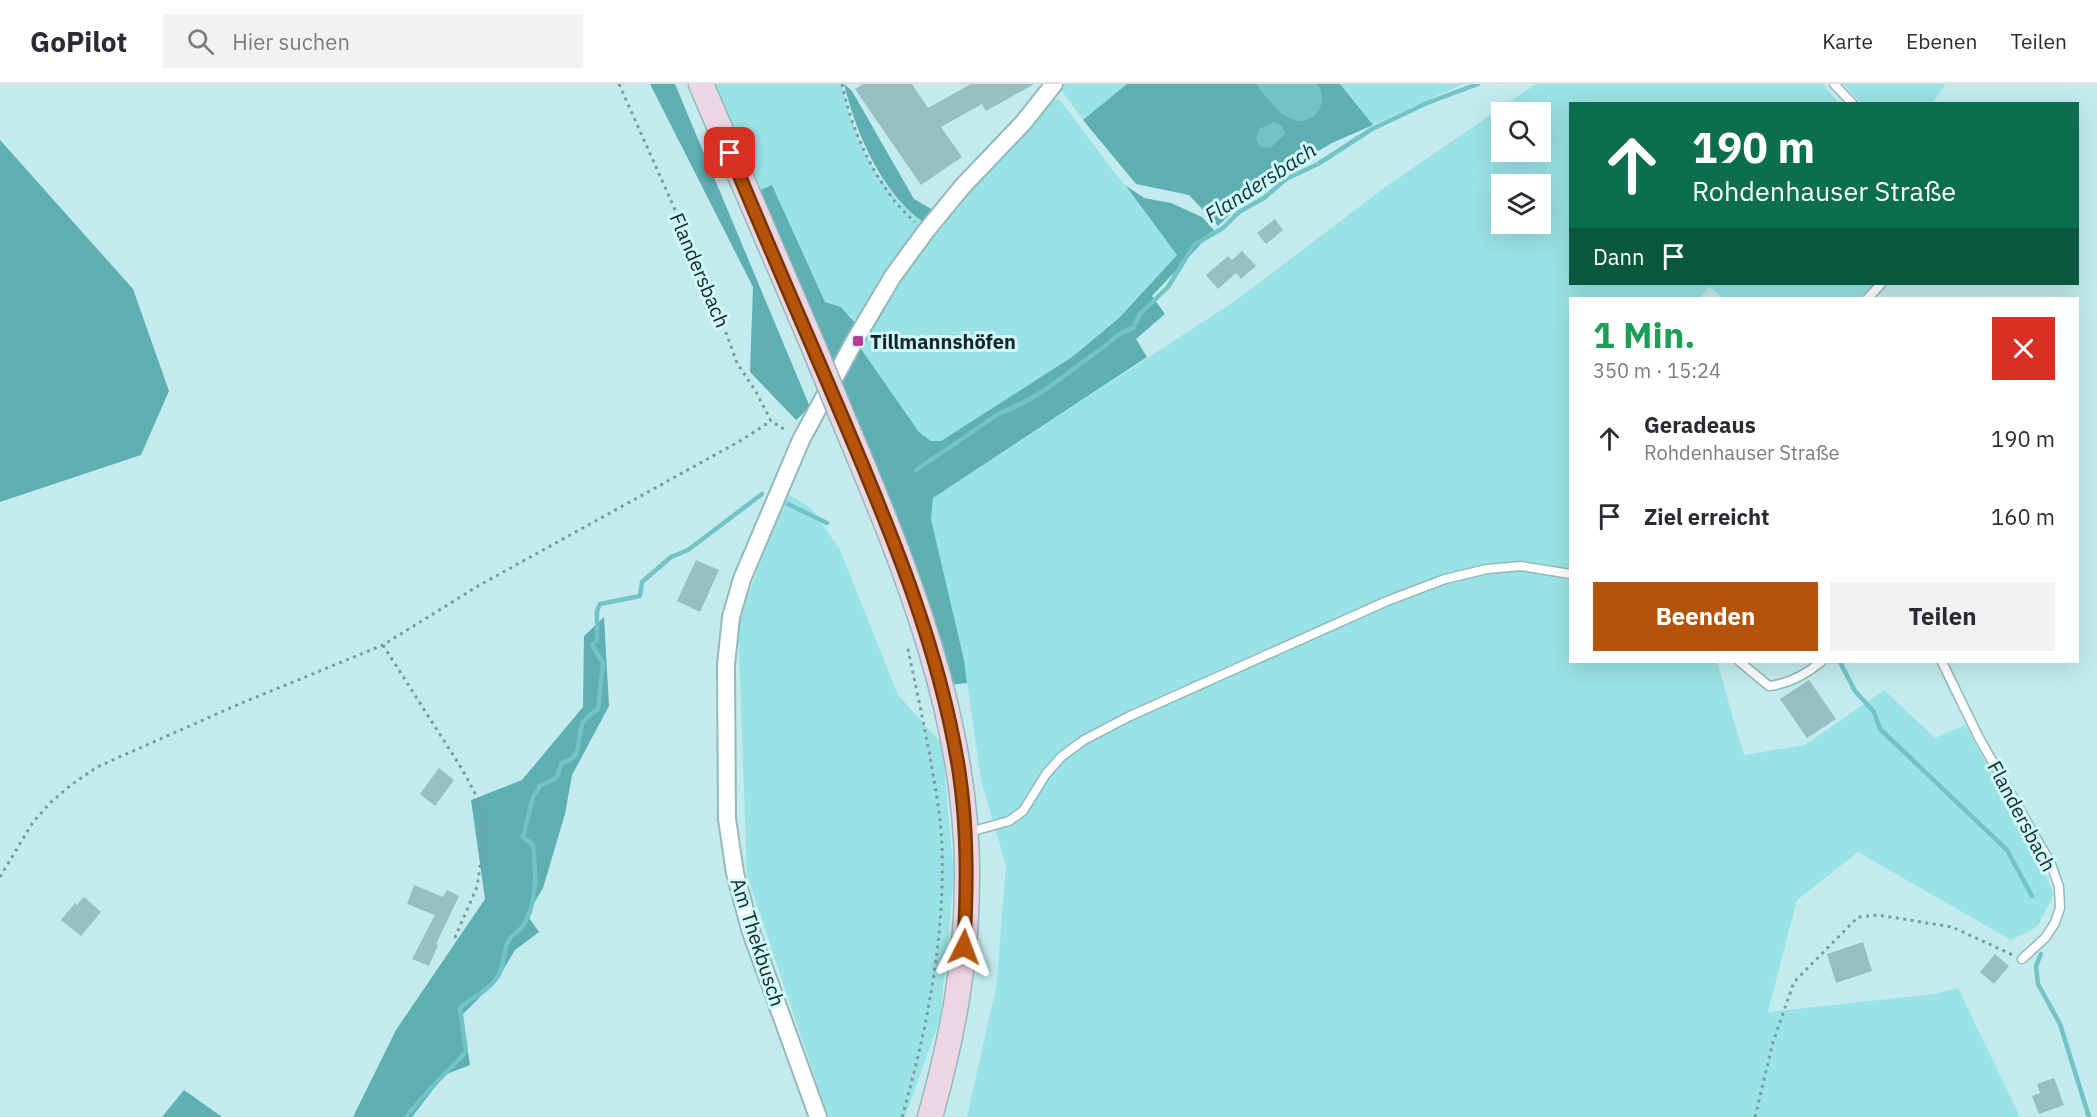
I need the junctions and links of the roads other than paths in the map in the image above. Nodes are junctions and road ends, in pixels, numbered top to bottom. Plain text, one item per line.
1 (701, 84) edge
2 (1054, 84) edge
3 (1834, 84) edge
4 (1850, 102) edge
5 (1880, 285) edge
6 (1869, 297) edge
7 (1569, 574) edge
8 (1741, 663) edge
9 (1820, 663) edge
10 (1942, 663) edge
11 (966, 833) junction
12 (2022, 959) road end
13 (818, 1117) edge
14 (930, 1117) edge

1 - 11 main road, bridge
2 - 13 street, Am Thekbusch
3 - 4 lane
5 - 6 lane
7 - 11 lane
8 - 9 lane
10 - 12 lane, Flandersbach
11 - 14 main road

